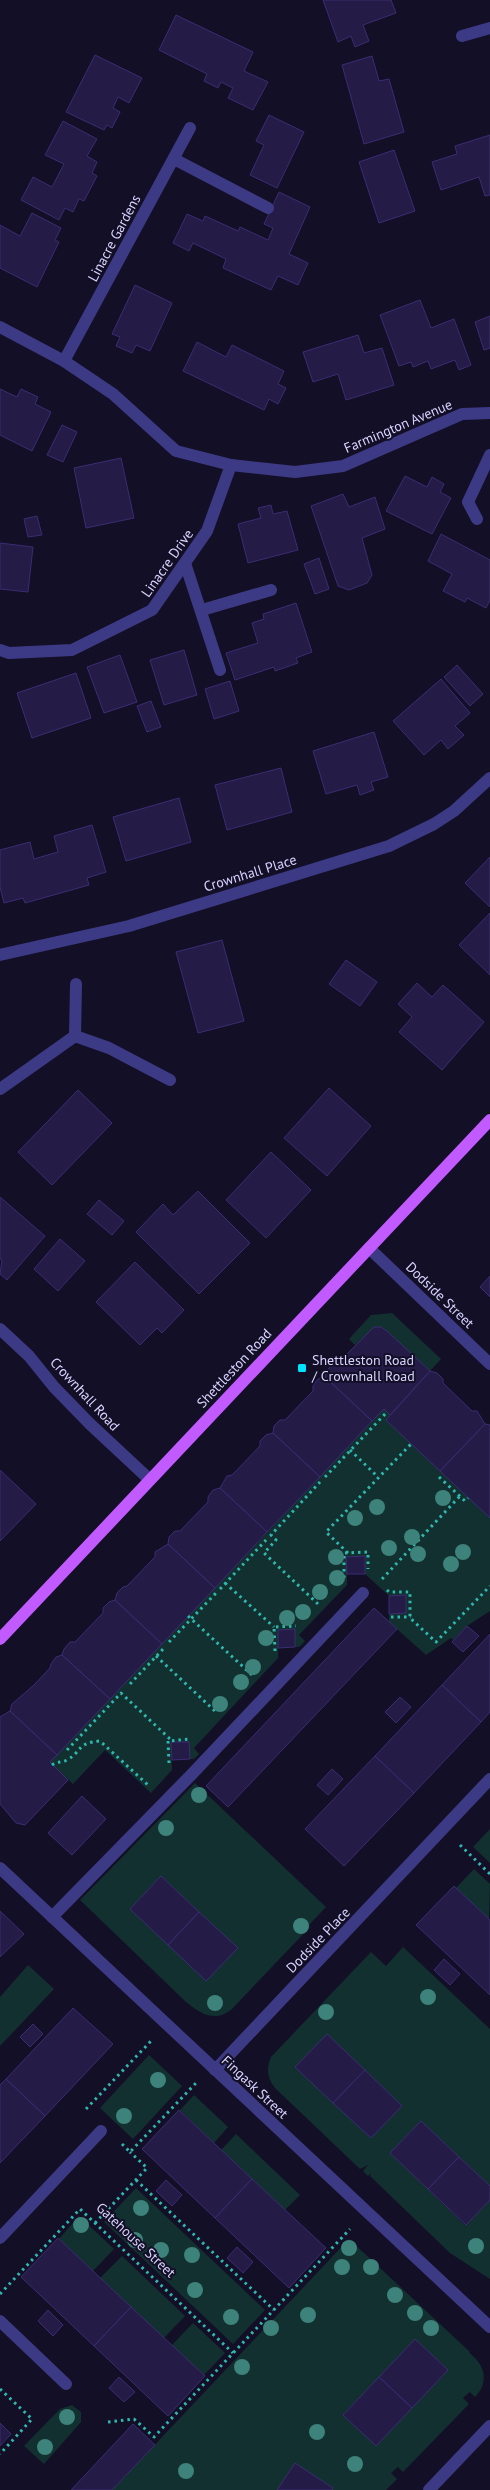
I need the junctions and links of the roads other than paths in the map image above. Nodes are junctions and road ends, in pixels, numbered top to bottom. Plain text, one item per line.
1 (490, 28) edge
2 (462, 36) dead end
3 (190, 128) dead end
4 (174, 159) junction
5 (268, 208) dead end
6 (0, 327) edge
7 (64, 361) junction
8 (490, 413) edge
9 (490, 455) edge
10 (231, 465) junction
11 (477, 519) dead end
12 (185, 562) junction
13 (271, 590) dead end
14 (202, 610) junction
15 (0, 650) edge
16 (220, 670) dead end
17 (490, 778) edge
18 (0, 955) edge
19 (76, 984) dead end
20 (75, 1036) junction
21 (170, 1080) dead end
22 (0, 1089) edge
23 (490, 1120) edge
24 (369, 1248) junction
25 (0, 1329) edge
26 (490, 1364) edge
27 (149, 1479) junction
28 (364, 1593) dead end
29 (0, 1639) edge
30 (490, 1779) edge
31 (0, 1868) edge
32 (52, 1917) junction
33 (213, 2068) junction
34 (100, 2131) dead end
35 (0, 2238) edge
36 (0, 2321) edge
37 (490, 2327) edge
38 (66, 2384) dead end
39 (490, 2426) edge
40 (429, 2490) edge

1 - 2 street
3 - 4 street, Linacre Gardens
4 - 5 street
4 - 7 street, Linacre Gardens
6 - 7 street, Farmington Avenue
7 - 10 street, Farmington Avenue
8 - 10 street, Farmington Avenue
9 - 11 street
10 - 12 street, Linacre Drive
12 - 14 street
12 - 15 street, Linacre Drive
13 - 14 street
14 - 16 street
17 - 18 street, Crownhall Place
19 - 20 street
20 - 21 street
20 - 22 street
23 - 24 main road, Shettleston Road
24 - 26 street, Dodside Street
24 - 27 main road, Shettleston Road
25 - 27 street, Crownhall Road
27 - 29 main road, Shettleston Road
28 - 32 street
30 - 33 street, Dodside Place
31 - 32 street, Fingask Street
32 - 33 street, Fingask Street
33 - 37 street, Fingask Street
34 - 35 street
36 - 38 street
39 - 40 street

